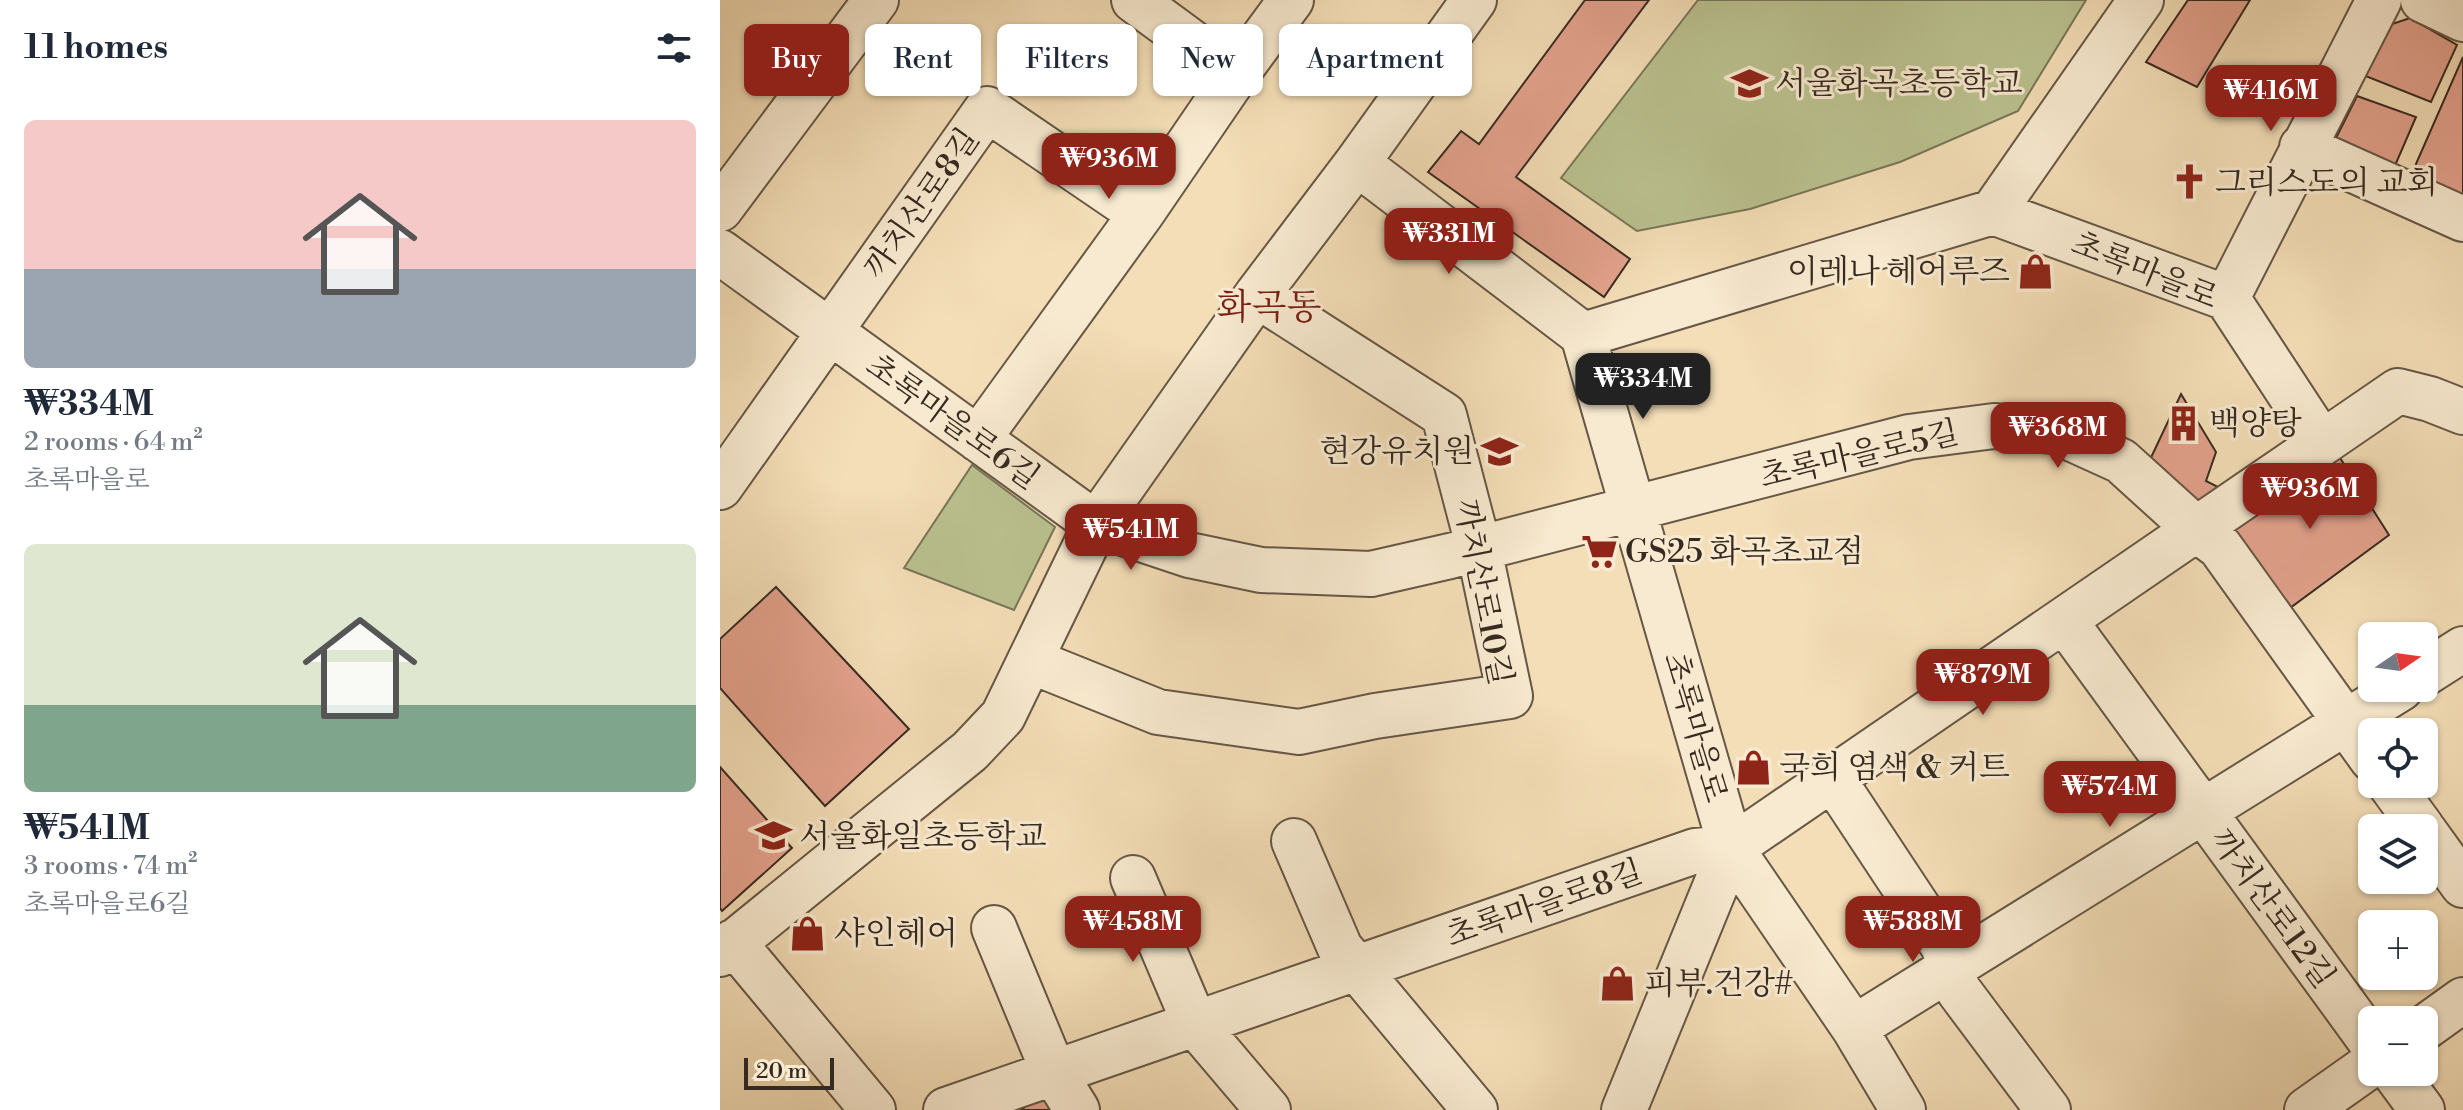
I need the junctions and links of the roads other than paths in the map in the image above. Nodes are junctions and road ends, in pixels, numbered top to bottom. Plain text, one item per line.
1 (876, 0) edge
2 (1134, 0) edge
3 (1291, 0) edge
4 (1474, 0) edge
5 (2141, 0) edge
6 (2379, 0) edge
7 (2423, 0) edge
8 (2463, 19) edge
9 (1167, 24) edge
10 (1263, 38) edge
11 (1222, 96) edge
12 (2302, 147) junction
13 (1357, 163) junction
14 (720, 209) edge
15 (1993, 212) junction
16 (1141, 214) junction
17 (2463, 219) edge
18 (720, 252) edge
19 (1257, 295) junction
20 (2227, 298) junction
21 (830, 332) junction
22 (1583, 335) junction
23 (2463, 412) edge
24 (978, 439) junction
25 (2322, 443) junction
26 (720, 487) edge
27 (1633, 509) junction
28 (1096, 524) junction
29 (2196, 529) junction
30 (1479, 549) junction
31 (2064, 620) junction
32 (2463, 649) edge
33 (1031, 661) junction
34 (2438, 665) edge
35 (2378, 702) edge
36 (2346, 722) junction
37 (2358, 739) edge
38 (1833, 779) junction
39 (2202, 812) junction
40 (1294, 841) dead end
41 (1731, 848) junction
42 (2438, 851) edge
43 (1133, 878) dead end
44 (2463, 885) edge
45 (994, 928) dead end
46 (726, 948) edge
47 (1358, 968) junction
48 (1949, 969) junction
49 (2463, 1000) edge
50 (2438, 1018) edge
51 (1195, 1024) junction
52 (2358, 1024) edge
53 (1854, 1028) junction
54 (1054, 1073) junction
55 (2358, 1074) edge
56 (2404, 1086) edge
57 (873, 1110) edge
58 (946, 1110) edge
59 (1077, 1110) edge
60 (1268, 1110) edge
61 (1475, 1110) edge
62 (1624, 1110) edge
63 (1903, 1110) edge
64 (2048, 1110) edge
65 (2307, 1110) edge
66 (2422, 1110) edge

1 - 14 street
2 - 9 street
3 - 10 street
4 - 13 street
5 - 15 street
6 - 12 street
7 - 8 street
11 - 16 street
12 - 17 street
12 - 20 street
13 - 19 street
13 - 22 street
15 - 20 street, 초록마을로
15 - 22 street
16 - 21 street, 까치산로8길
16 - 24 street
18 - 21 street, 초록마을로6길
19 - 28 street
19 - 30 street, 까치산로10길
20 - 25 street, 초록마을로
21 - 24 street, 초록마을로6길
21 - 26 street
22 - 27 street, 초록마을로
23 - 25 street
24 - 28 street, 초록마을로6길
25 - 29 street
27 - 29 street, 초록마을로5길
27 - 30 street, 초록마을로6길
27 - 41 street, 초록마을로
28 - 30 street, 초록마을로6길
28 - 33 street
29 - 31 street
29 - 36 street, 초록마을로5길
30 - 33 street, 까치산로10길
31 - 38 street
31 - 39 street, 까치산로12길
32 - 34 street
33 - 46 street
35 - 36 street, 까치산로12길
36 - 37 street, 초록마을로5길
36 - 39 street, 까치산로12길
38 - 41 street
38 - 48 street
39 - 48 street, 까치산로12길
39 - 52 street, 까치산로12길
40 - 47 street
41 - 47 street, 초록마을로8길
41 - 53 street, 초록마을로
41 - 62 street
42 - 44 street
43 - 51 street
45 - 54 street
46 - 57 street
47 - 51 street, 초록마을로8길
47 - 61 street
48 - 53 street, 까치산로12길
48 - 64 street
49 - 50 street
51 - 54 street, 초록마을로8길
51 - 60 street
53 - 63 street, 초록마을로
54 - 58 street, 초록마을로8길
54 - 59 street
55 - 65 street
56 - 66 street

